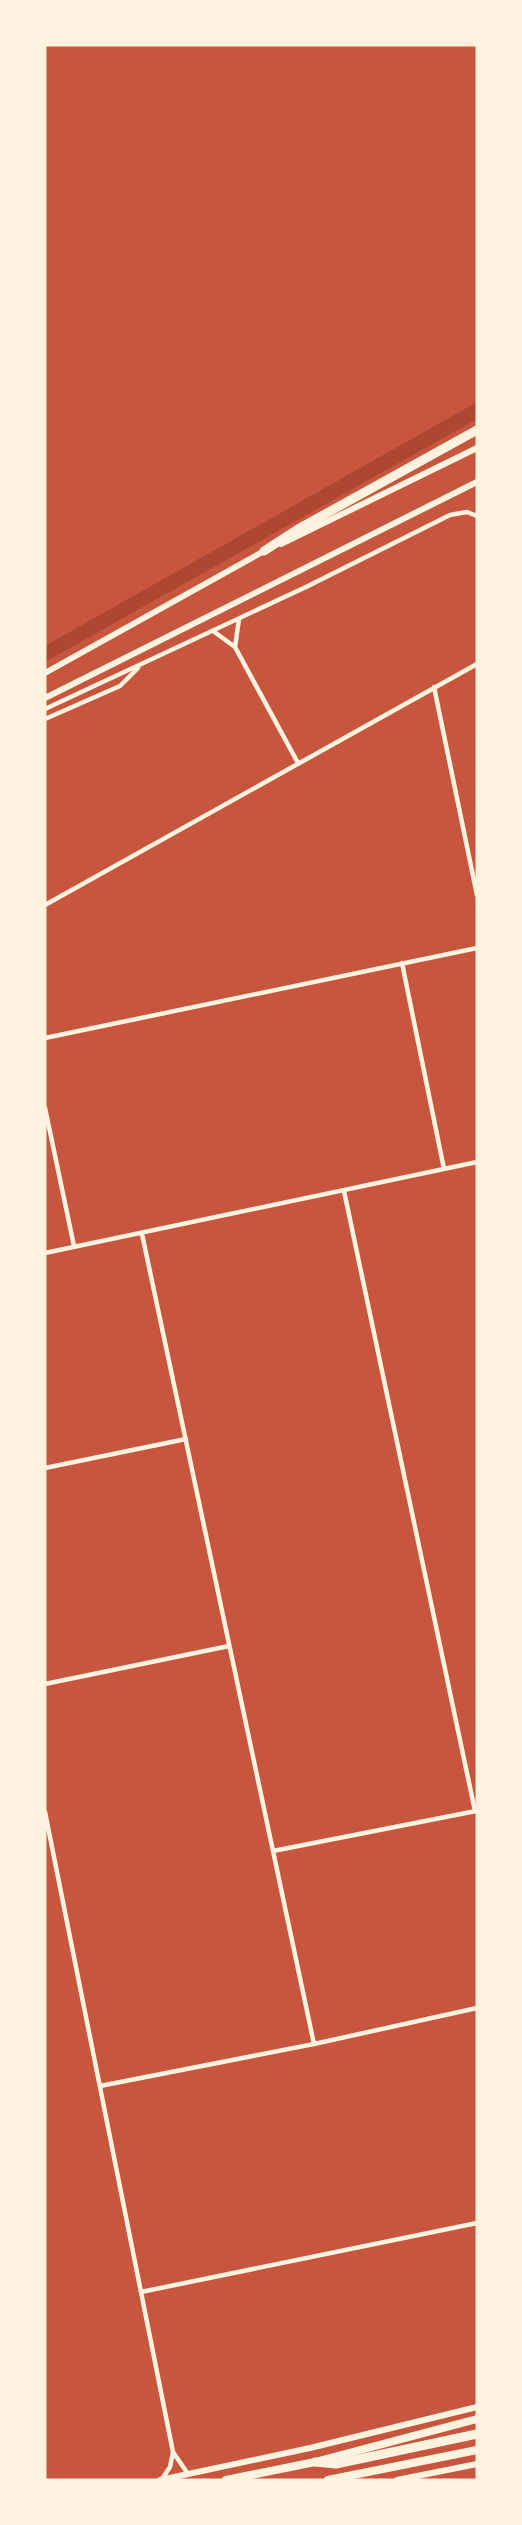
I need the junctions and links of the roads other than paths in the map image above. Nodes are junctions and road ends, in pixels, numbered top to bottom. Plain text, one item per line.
1 (477, 430) edge
2 (477, 448) edge
3 (477, 482) edge
4 (477, 516) edge
5 (264, 550) junction
6 (239, 618) junction
7 (213, 631) junction
8 (235, 647) junction
9 (477, 664) edge
10 (140, 666) junction
11 (45, 673) edge
12 (434, 687) junction
13 (45, 698) edge
14 (45, 709) edge
15 (45, 719) edge
16 (298, 763) junction
17 (477, 895) edge
18 (45, 905) edge
19 (477, 948) edge
20 (402, 963) junction
21 (45, 1038) edge
22 (45, 1108) edge
23 (477, 1162) edge
24 (444, 1168) junction
25 (344, 1191) junction
26 (142, 1234) junction
27 (74, 1246) junction
28 (45, 1252) edge
29 (186, 1439) junction
30 (45, 1468) edge
31 (229, 1646) junction
32 (45, 1684) edge
33 (476, 1811) edge
34 (45, 1812) edge
35 (273, 1851) junction
36 (477, 2008) edge
37 (314, 2044) junction
38 (100, 2086) junction
39 (477, 2223) edge
40 (141, 2292) junction
41 (477, 2407) edge
42 (477, 2419) edge
43 (477, 2434) edge
44 (477, 2450) edge
45 (174, 2452) junction
46 (315, 2462) junction
47 (477, 2464) edge
48 (188, 2474) junction
49 (161, 2480) edge
50 (226, 2480) edge
51 (328, 2480) edge
52 (396, 2480) edge

1 - 5 highway
2 - 5 street
3 - 13 street
4 - 6 street
5 - 11 street
6 - 7 street
6 - 8 street
7 - 8 street
7 - 10 street
8 - 16 street
9 - 12 street
10 - 14 street
10 - 15 street
12 - 16 street
12 - 17 street
16 - 18 street
19 - 20 street
20 - 21 street
20 - 24 street
22 - 27 street
23 - 24 street
24 - 25 street
25 - 26 street
25 - 33 street
26 - 27 street
26 - 29 street
27 - 28 street
29 - 30 street
29 - 31 street
31 - 32 street
31 - 35 street
33 - 35 street
34 - 38 street
35 - 37 street
36 - 37 street
37 - 38 street
38 - 40 street
39 - 40 street
40 - 45 street
41 - 48 street
42 - 46 main road
43 - 46 highway
44 - 51 main road
45 - 48 street
45 - 49 street
46 - 50 main road
47 - 52 street
48 - 49 street

